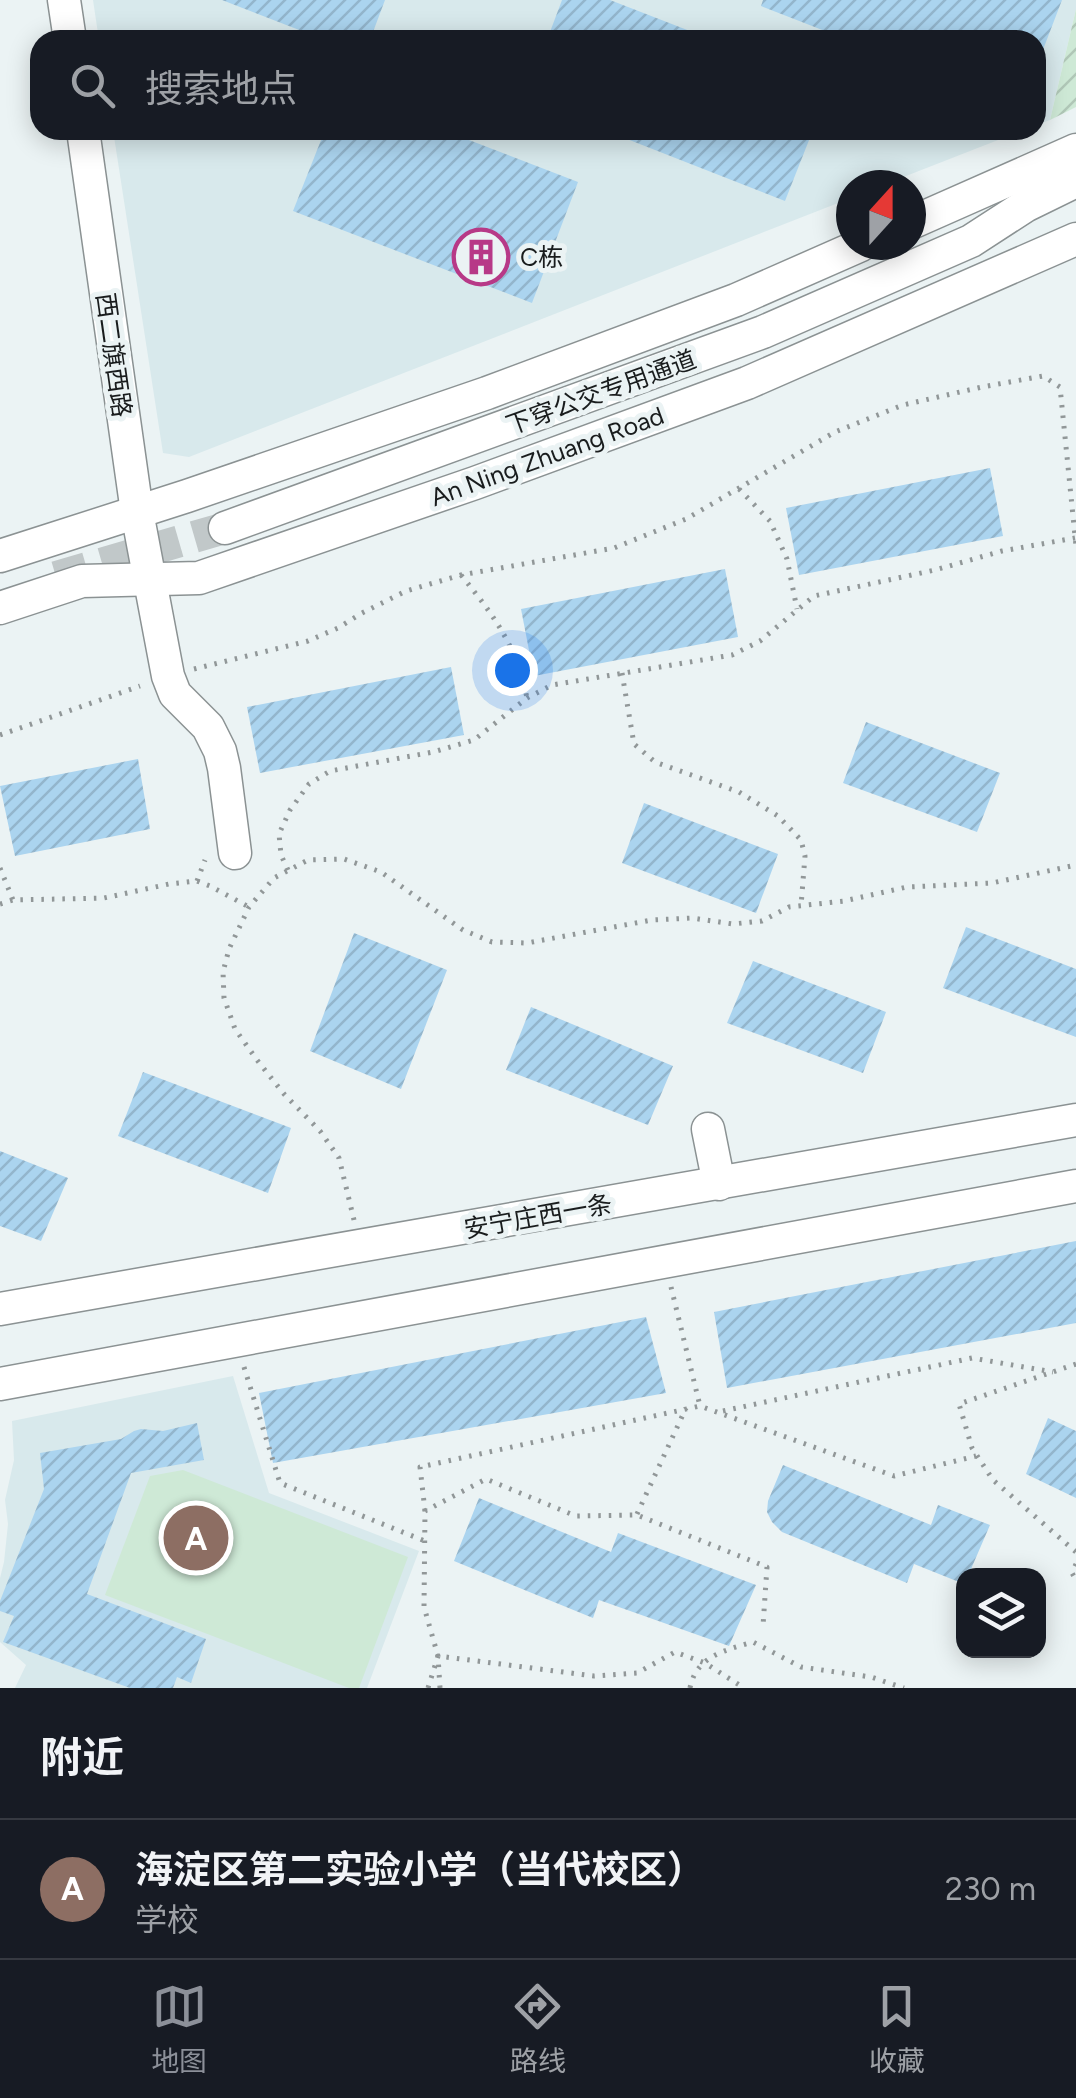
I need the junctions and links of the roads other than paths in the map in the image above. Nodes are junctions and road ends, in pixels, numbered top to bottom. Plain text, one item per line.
1 (64, 0) edge
2 (68, 30) edge
3 (83, 140) edge
4 (1076, 150) edge
5 (1076, 181) edge
6 (1076, 206) edge
7 (926, 216) edge
8 (1076, 239) edge
9 (971, 241) junction
10 (836, 256) edge
11 (137, 512) junction
12 (225, 528) tunnel mouth
13 (0, 556) edge
14 (148, 579) junction
15 (0, 608) edge
16 (235, 853) dead end
17 (1076, 1120) edge
18 (708, 1129) dead end
19 (719, 1184) junction
20 (1076, 1186) edge
21 (0, 1309) edge
22 (0, 1384) edge

1 - 2 street
3 - 11 street, 西二旗西路
4 - 7 street
5 - 9 street, 下穿公交专用通道
6 - 9 street, 下穿公交专用通道
8 - 14 street, An Ning Zhuang Road
9 - 12 street, 下穿公交专用通道
10 - 11 street
11 - 13 street
11 - 14 street, 西二旗西路
14 - 15 street, An Ning Zhuang Road
14 - 16 street, 西二旗西路
17 - 19 street, 安宁庄西一条
18 - 19 street
19 - 21 street, 安宁庄西一条
20 - 22 street

